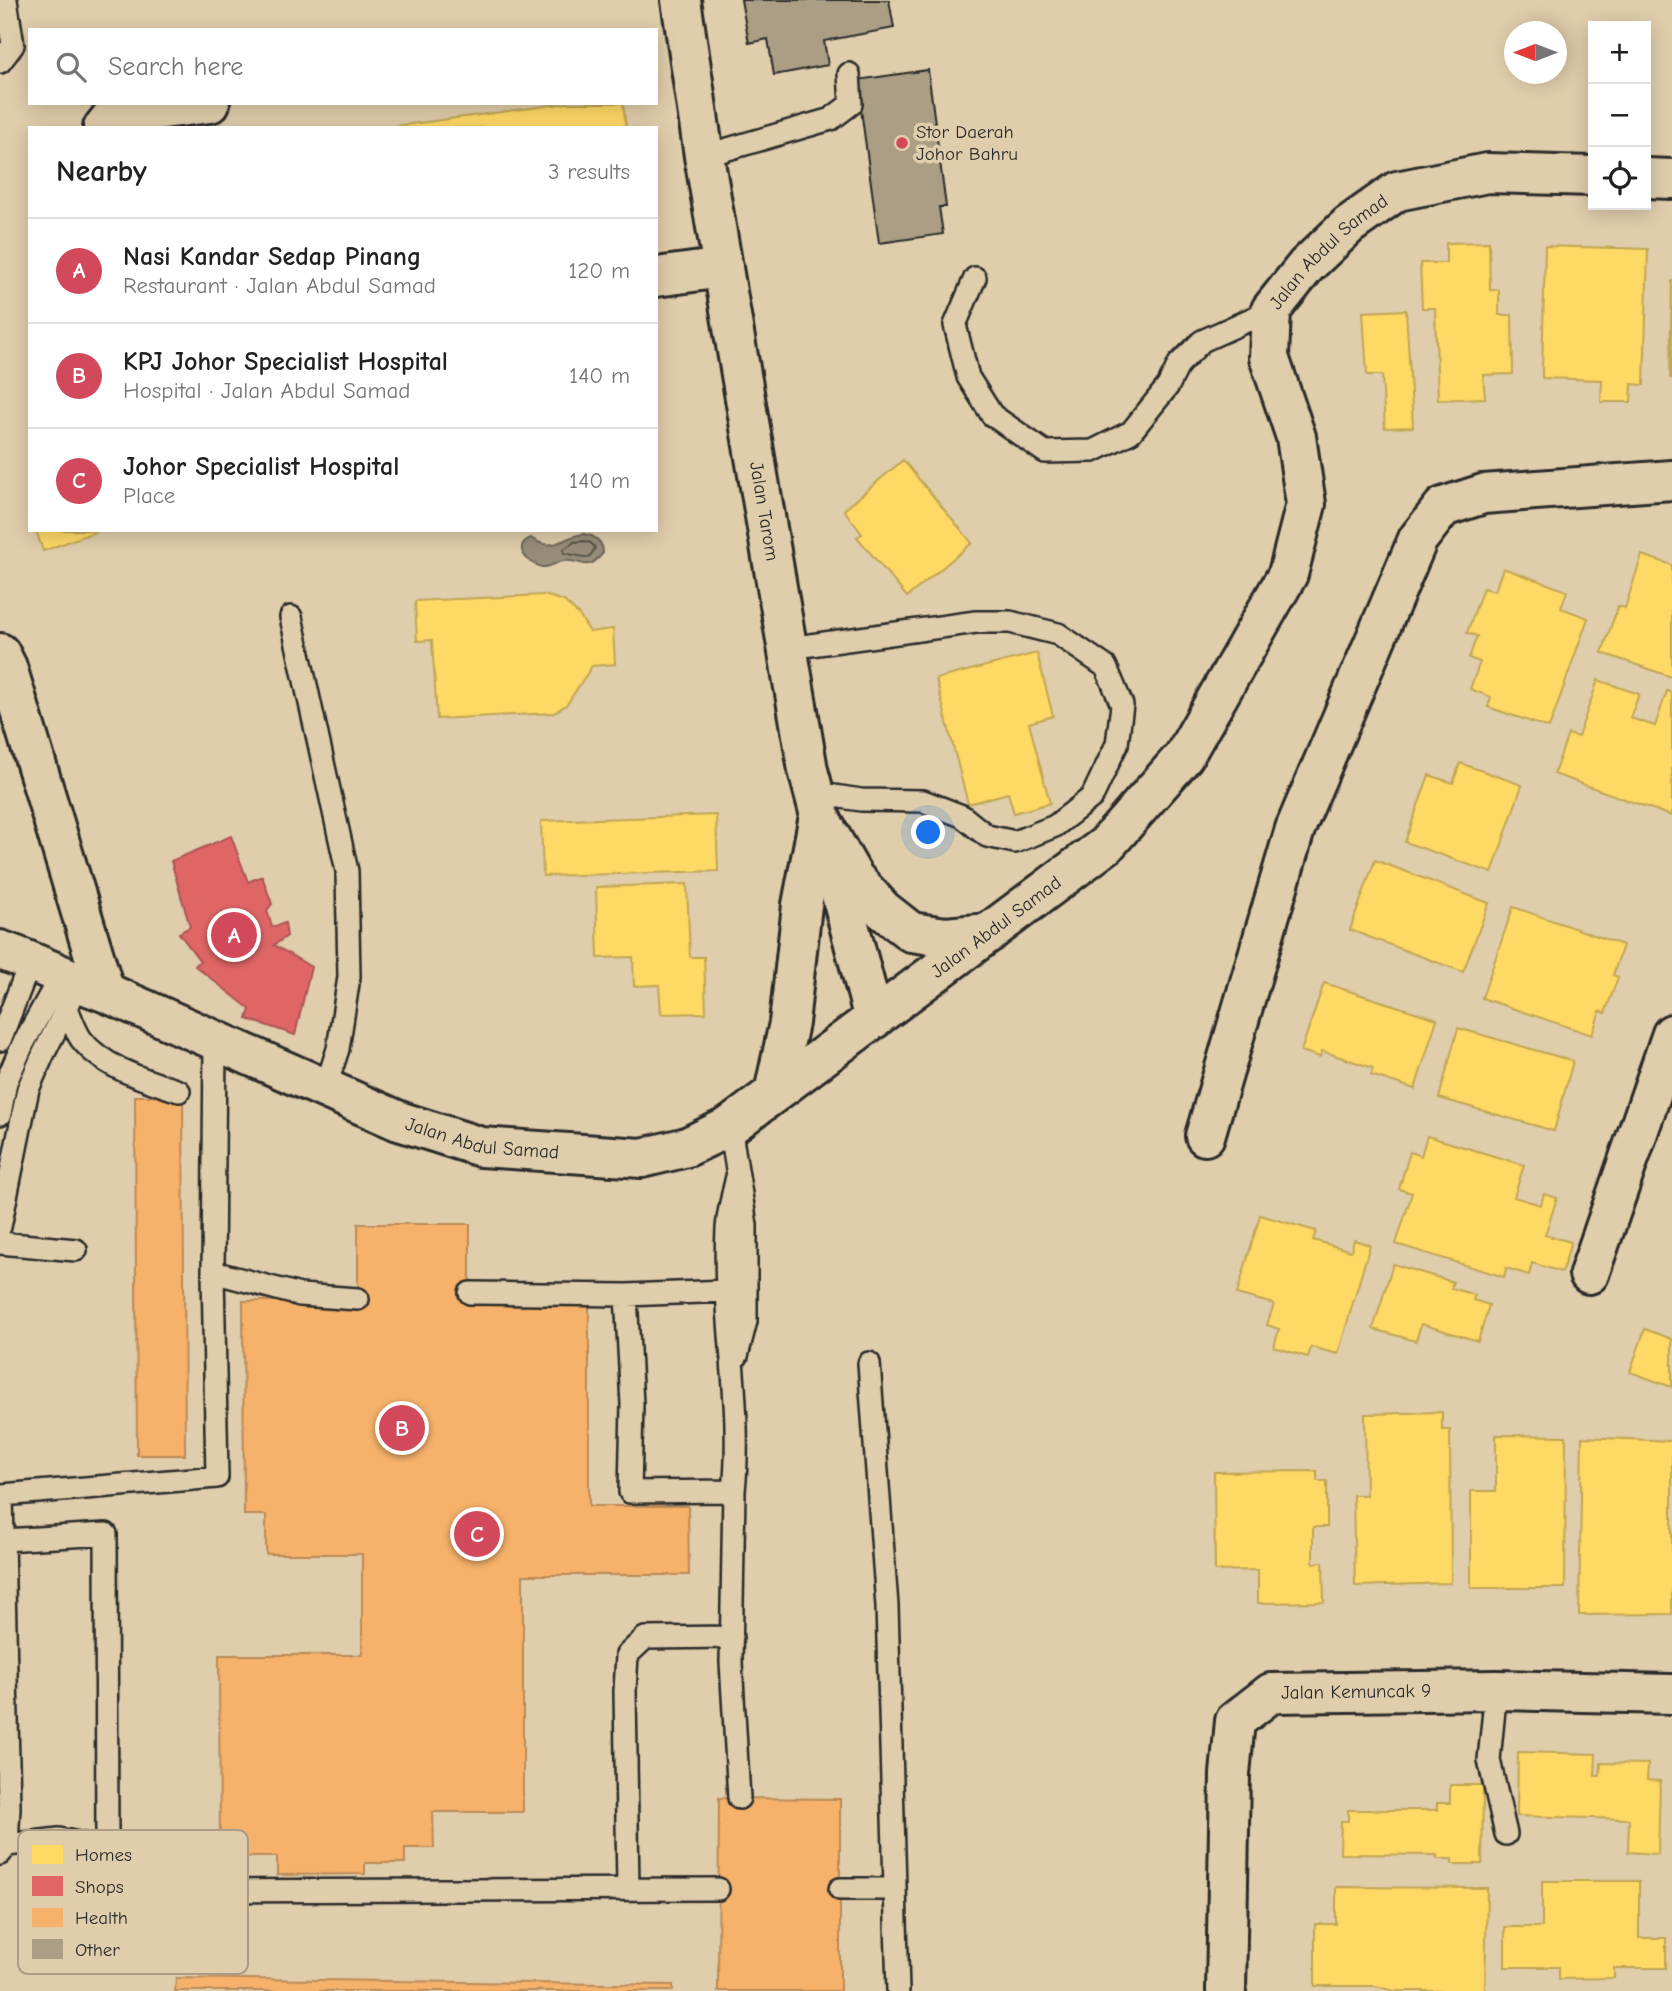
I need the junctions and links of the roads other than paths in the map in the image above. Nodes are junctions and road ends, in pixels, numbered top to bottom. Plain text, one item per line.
1 (6, 0) edge
2 (681, 0) edge
3 (672, 44) edge
4 (0, 62) edge
5 (849, 74) dead end
6 (195, 105) edge
7 (105, 126) edge
8 (704, 156) junction
9 (1588, 176) edge
10 (1651, 178) edge
11 (1672, 179) edge
12 (723, 268) junction
13 (658, 276) edge
14 (975, 278) dead end
15 (1271, 310) junction
16 (1672, 480) edge
17 (291, 617) dead end
18 (789, 648) junction
19 (0, 653) edge
20 (816, 804) junction
21 (989, 933) junction
22 (57, 978) edge
23 (874, 1018) junction
24 (1672, 1034) edge
25 (0, 1040) edge
26 (215, 1042) junction
27 (325, 1089) junction
28 (180, 1091) dead end
29 (774, 1093) junction
30 (0, 1114) edge
31 (730, 1126) junction
32 (1205, 1136) dead end
33 (737, 1177) junction
34 (0, 1227) edge
35 (0, 1243) edge
36 (76, 1250) dead end
37 (213, 1272) junction
38 (1589, 1274) dead end
39 (727, 1291) junction
40 (470, 1293) dead end
41 (626, 1295) junction
42 (358, 1299) dead end
43 (869, 1363) dead end
44 (734, 1370) junction
45 (734, 1491) junction
46 (4, 1540) junction
47 (732, 1637) junction
48 (1496, 1690) junction
49 (1672, 1694) edge
50 (739, 1798) dead end
51 (107, 1830) edge
52 (1506, 1834) dead end
53 (3, 1850) edge
54 (628, 1888) junction
55 (718, 1889) dead end
56 (840, 1889) dead end
57 (895, 1889) junction
58 (248, 1890) edge
59 (898, 1991) edge
60 (1226, 1991) edge

1 - 4 lane
2 - 3 street, Jalan Tarom
3 - 8 street, Jalan Tarom
5 - 8 lane
6 - 7 street
8 - 12 street, Jalan Tarom
9 - 15 street, Jalan Abdul Samad
10 - 11 street
12 - 13 street
12 - 18 street, Jalan Tarom
14 - 15 lane
15 - 21 street, Jalan Abdul Samad
16 - 32 street
17 - 27 lane
18 - 20 street, Jalan Tarom
18 - 20 lane
19 - 22 street
20 - 21 street
20 - 23 street, Jalan Tarom
20 - 29 street
21 - 23 street, Jalan Abdul Samad
22 - 25 lane
22 - 26 street, Jalan Abdul Samad
22 - 28 lane
22 - 30 lane
22 - 34 lane
23 - 29 street, Jalan Abdul Samad
24 - 38 street
26 - 27 street, Jalan Abdul Samad
26 - 37 lane
27 - 31 street, Jalan Abdul Samad
29 - 31 street, Jalan Abdul Samad
31 - 33 lane
33 - 39 lane
33 - 44 lane
35 - 36 lane
37 - 42 lane
37 - 46 lane
39 - 41 lane
39 - 44 lane
40 - 41 lane
41 - 45 lane
43 - 57 lane
44 - 45 lane
45 - 47 lane
46 - 51 lane
46 - 53 lane
47 - 50 lane
47 - 54 lane
48 - 49 street, Jalan Kemuncak 9
48 - 52 lane
48 - 60 street, Jalan Kemuncak 9
54 - 55 lane
54 - 58 lane
56 - 57 lane
57 - 59 lane

